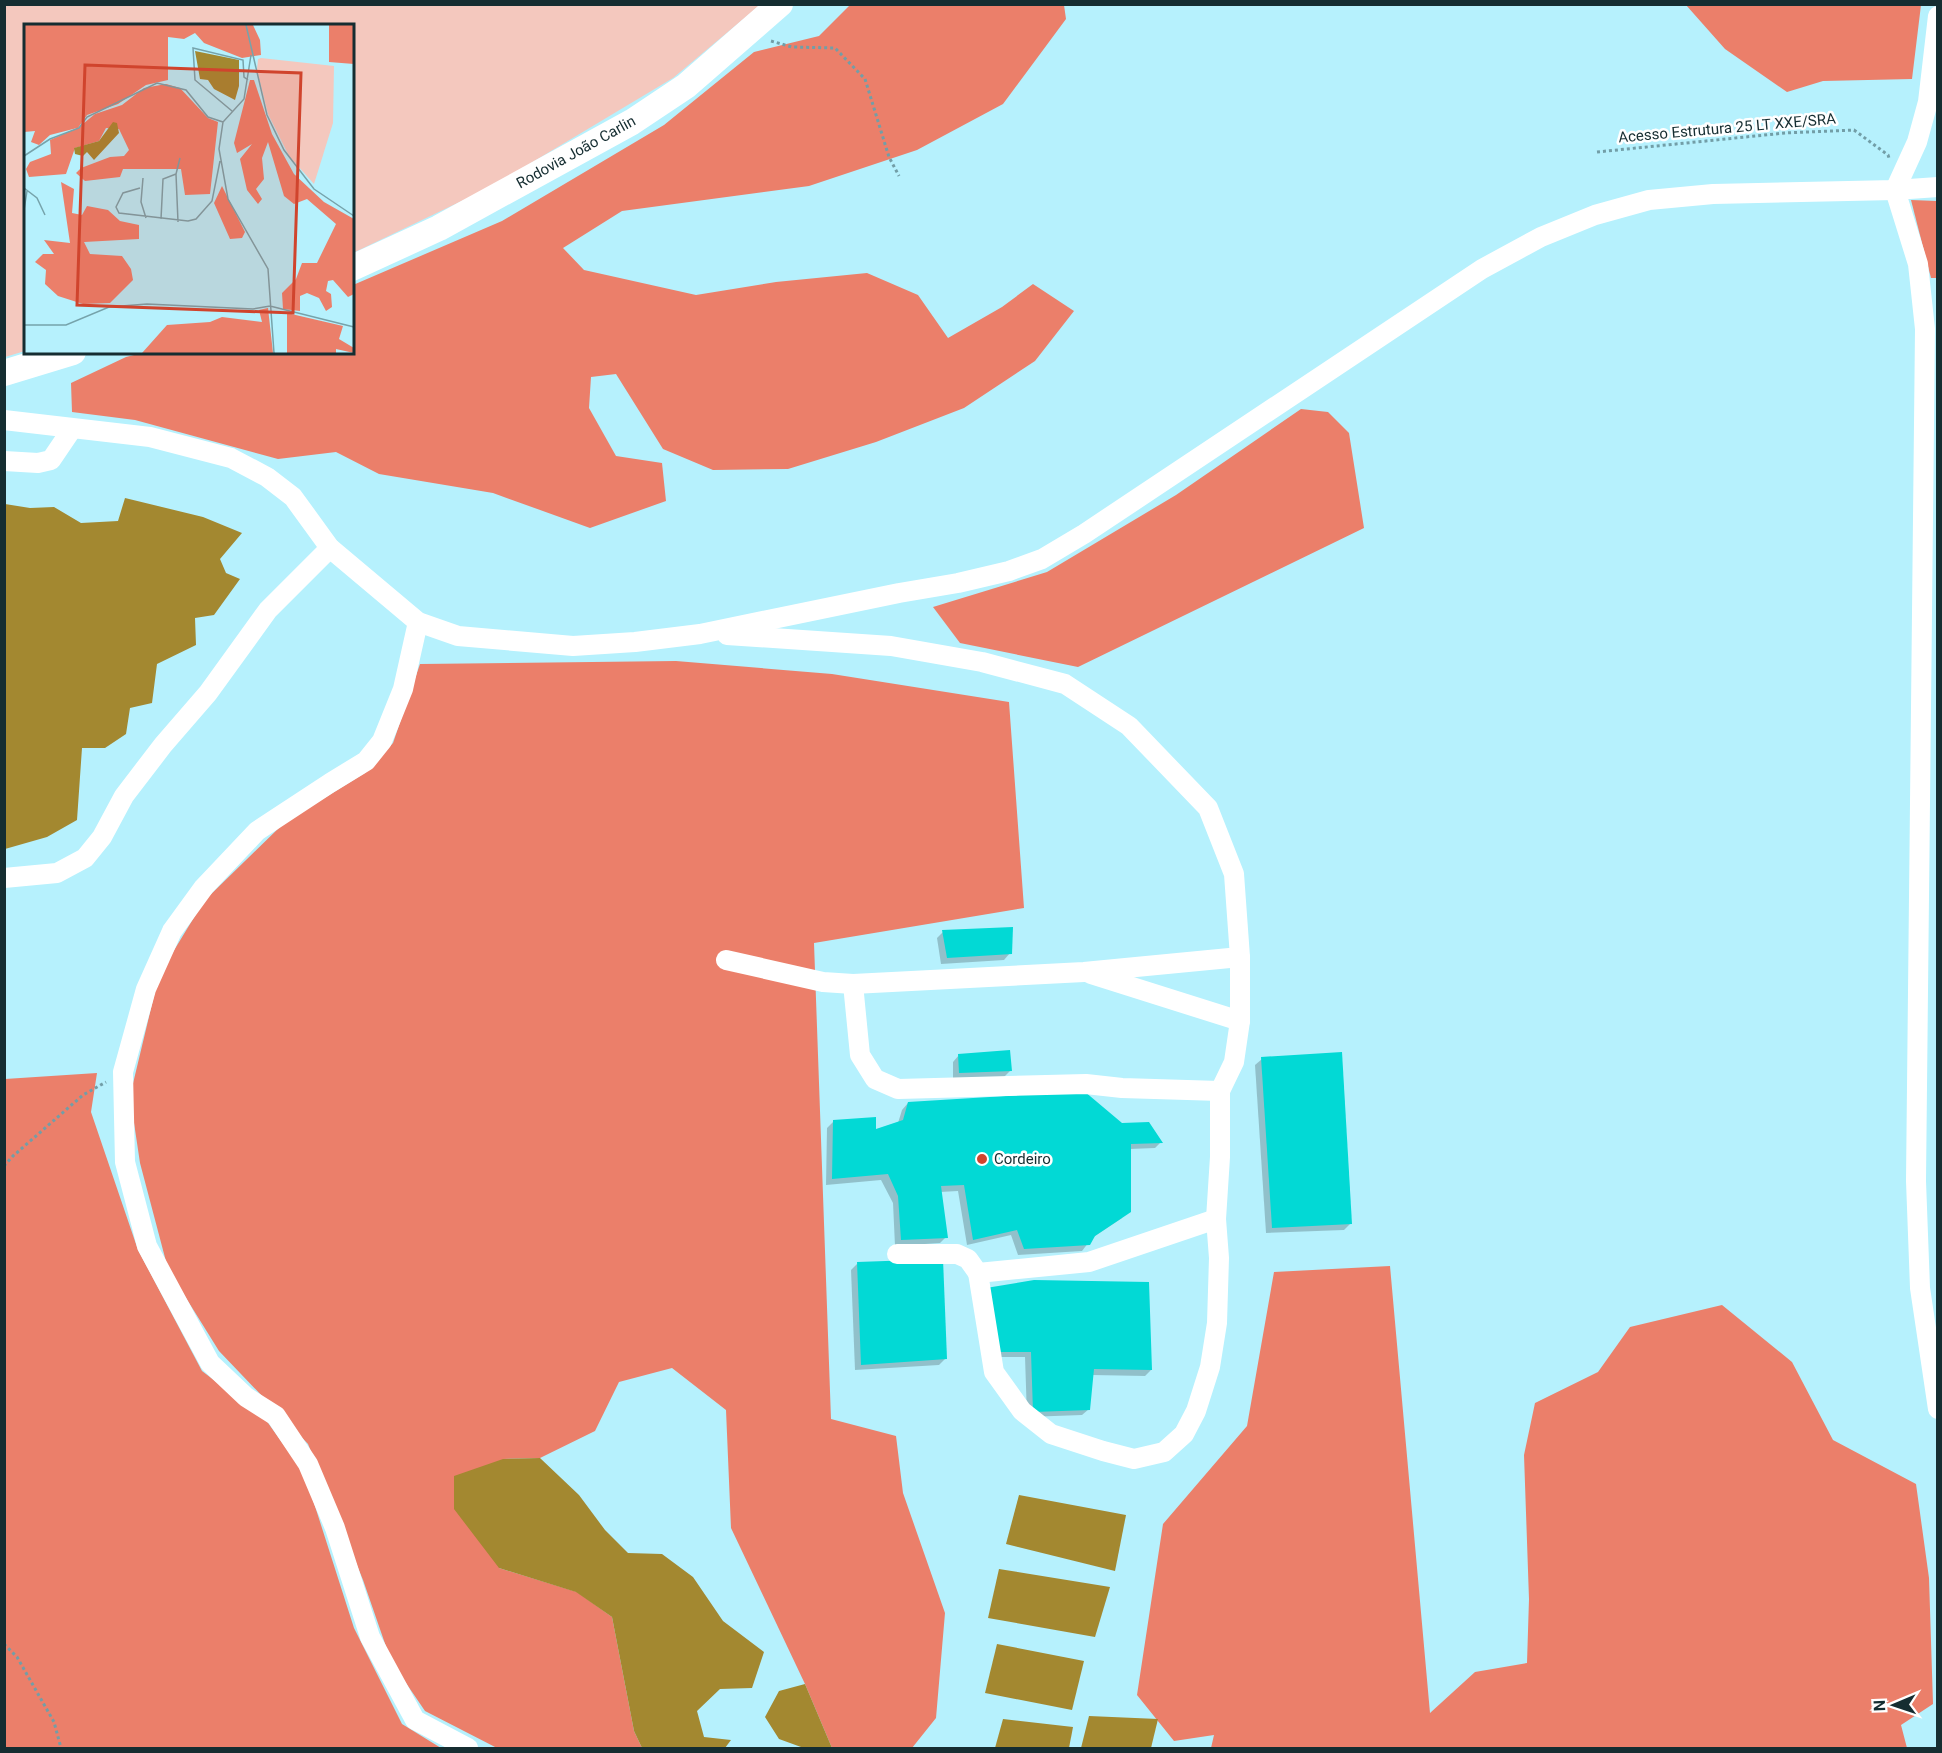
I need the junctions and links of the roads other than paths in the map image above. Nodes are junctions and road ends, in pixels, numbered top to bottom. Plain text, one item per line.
1 (780, 4) edge
2 (1938, 16) edge
3 (1938, 187) edge
4 (1895, 190) junction
5 (354, 267) edge
6 (67, 354) edge
7 (4, 373) edge
8 (4, 420) edge
9 (72, 429) junction
10 (4, 461) edge
11 (330, 548) junction
12 (418, 622) junction
13 (700, 634) junction
14 (4, 878) edge
15 (1239, 957) junction
16 (726, 960) dead end
17 (1084, 972) junction
18 (853, 984) junction
19 (1240, 1021) junction
20 (1220, 1091) junction
21 (1216, 1219) junction
22 (897, 1254) dead end
23 (978, 1274) junction
24 (1938, 1409) edge
25 (468, 1749) edge

1 - 5 main road, Rodovia João Carlin
2 - 4 street
3 - 4 street
4 - 13 street
4 - 24 street
6 - 7 main road
8 - 9 street
9 - 10 street
9 - 11 street
11 - 12 street
11 - 14 street
12 - 13 street
12 - 25 street
13 - 15 street
15 - 17 street
15 - 19 street
16 - 18 street
17 - 18 street
17 - 19 street
18 - 20 street
19 - 20 street
20 - 21 street
21 - 23 street
21 - 23 street
22 - 23 street

